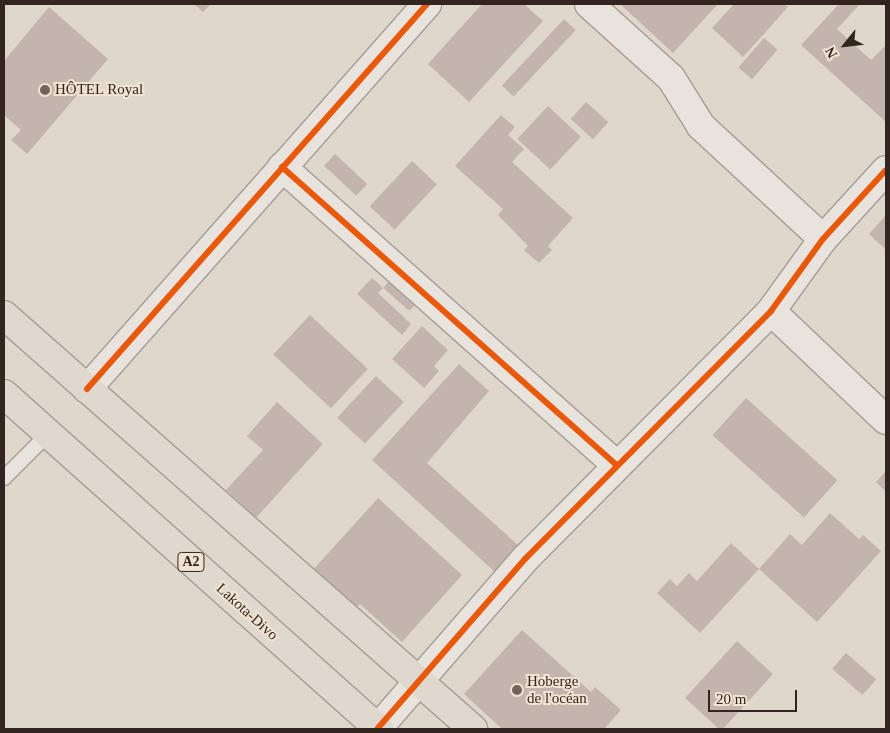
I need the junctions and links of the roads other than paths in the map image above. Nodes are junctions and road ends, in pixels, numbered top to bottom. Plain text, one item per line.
1 (427, 4) edge
2 (589, 4) edge
3 (282, 168) junction
4 (886, 170) edge
5 (823, 239) junction
6 (771, 311) junction
7 (4, 315) edge
8 (87, 389) junction
9 (4, 394) edge
10 (886, 420) edge
11 (48, 434) junction
12 (616, 465) junction
13 (4, 478) edge
14 (419, 681) junction
15 (378, 729) edge
16 (473, 729) edge

1 - 3 street
2 - 5 street
3 - 8 street
3 - 12 street
4 - 5 street
5 - 6 street
6 - 10 street
6 - 12 street
7 - 8 main road
8 - 14 main road
9 - 11 main road, Lakota-Divo / A2
11 - 13 lane
11 - 15 main road, Lakota-Divo / A2
12 - 14 street
14 - 15 street
14 - 16 main road

